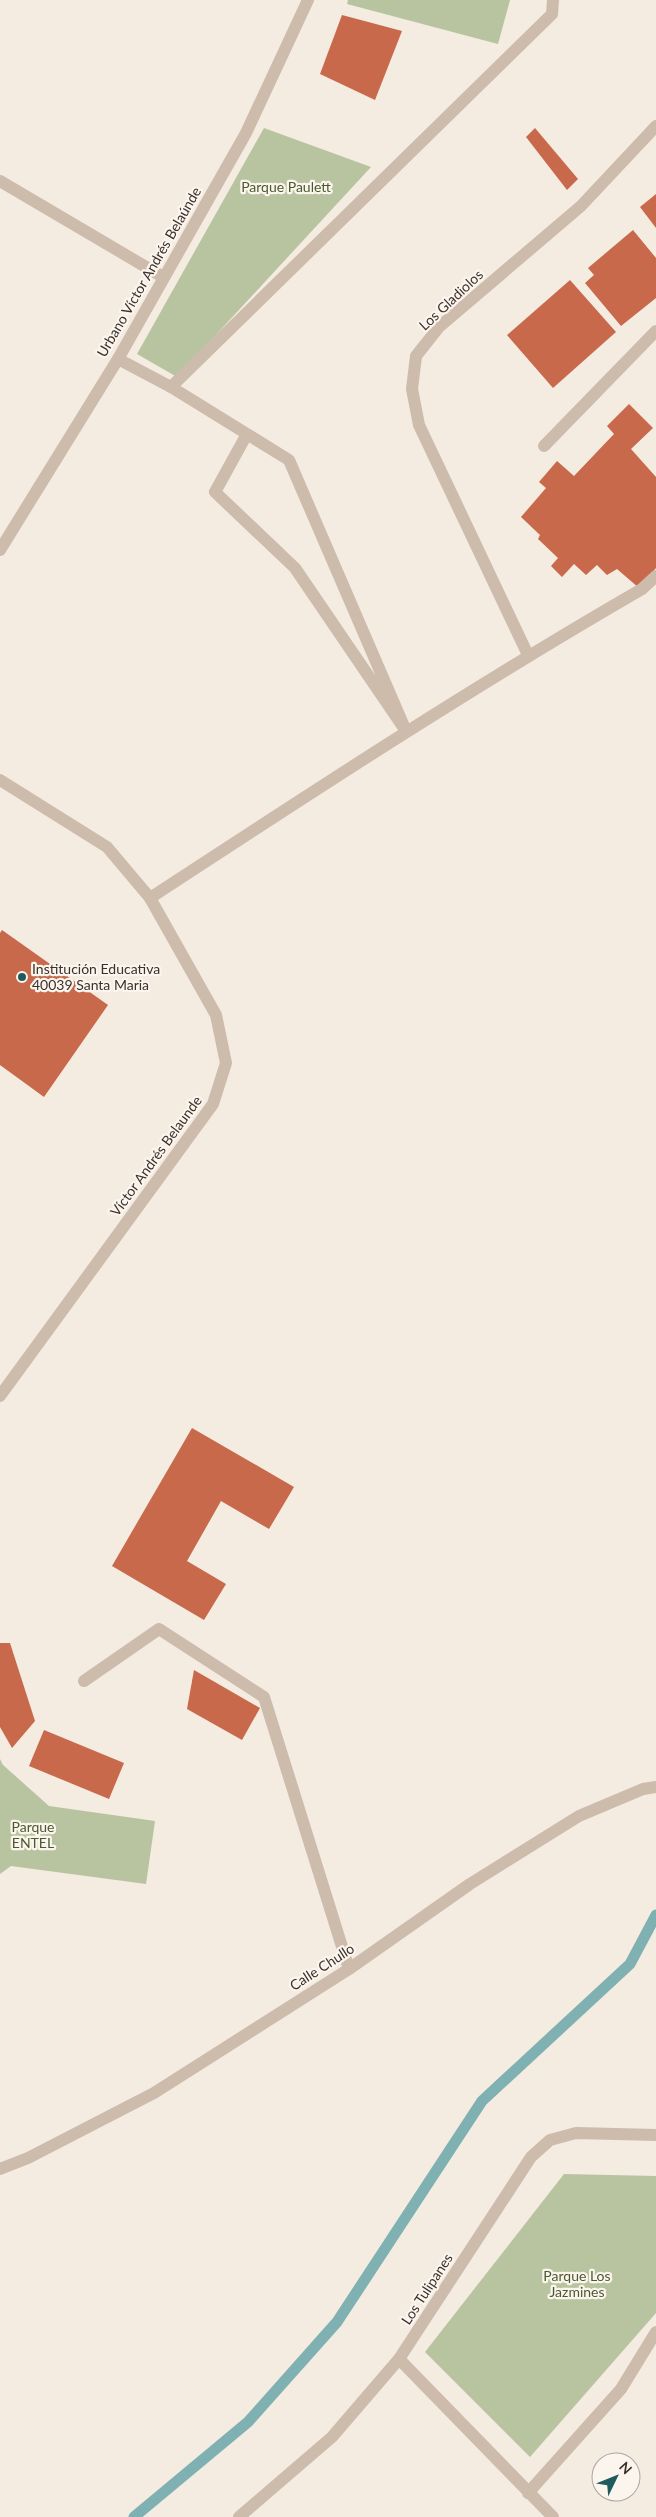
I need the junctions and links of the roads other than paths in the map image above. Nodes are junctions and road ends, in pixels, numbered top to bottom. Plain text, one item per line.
1 (553, 0) edge
2 (306, 1) edge
3 (656, 126) edge
4 (0, 181) edge
5 (163, 277) junction
6 (656, 331) edge
7 (118, 359) junction
8 (171, 387) junction
9 (247, 434) junction
10 (544, 446) dead end
11 (1, 547) edge
12 (656, 576) edge
13 (528, 656) junction
14 (406, 732) junction
15 (0, 780) edge
16 (150, 898) junction
17 (0, 1396) edge
18 (84, 1681) dead end
19 (656, 1787) edge
20 (348, 1969) junction
21 (656, 2135) edge
22 (0, 2168) edge
23 (656, 2332) edge
24 (399, 2359) junction
25 (528, 2493) junction
26 (239, 2517) edge
27 (553, 2517) edge

1 - 8 street
2 - 5 street, Urbano Víctor Andrés Belaúnde
3 - 13 street, Los Gladiolos
4 - 5 street
5 - 7 street, Urbano Víctor Andrés Belaúnde
6 - 10 street
7 - 8 street
7 - 11 street, Urbano Víctor Andrés Belaúnde
8 - 9 street
9 - 14 street
9 - 14 street
12 - 13 street
13 - 14 street
14 - 16 street
15 - 16 street, Víctor Andrés Belaunde
16 - 17 street, Víctor Andrés Belaunde
18 - 20 street
19 - 20 street, Calle Chullo
20 - 22 street, Calle Chullo
21 - 24 street, Los Tulipanes
23 - 25 street
24 - 25 street
24 - 26 street, Los Tulipanes
25 - 27 street

